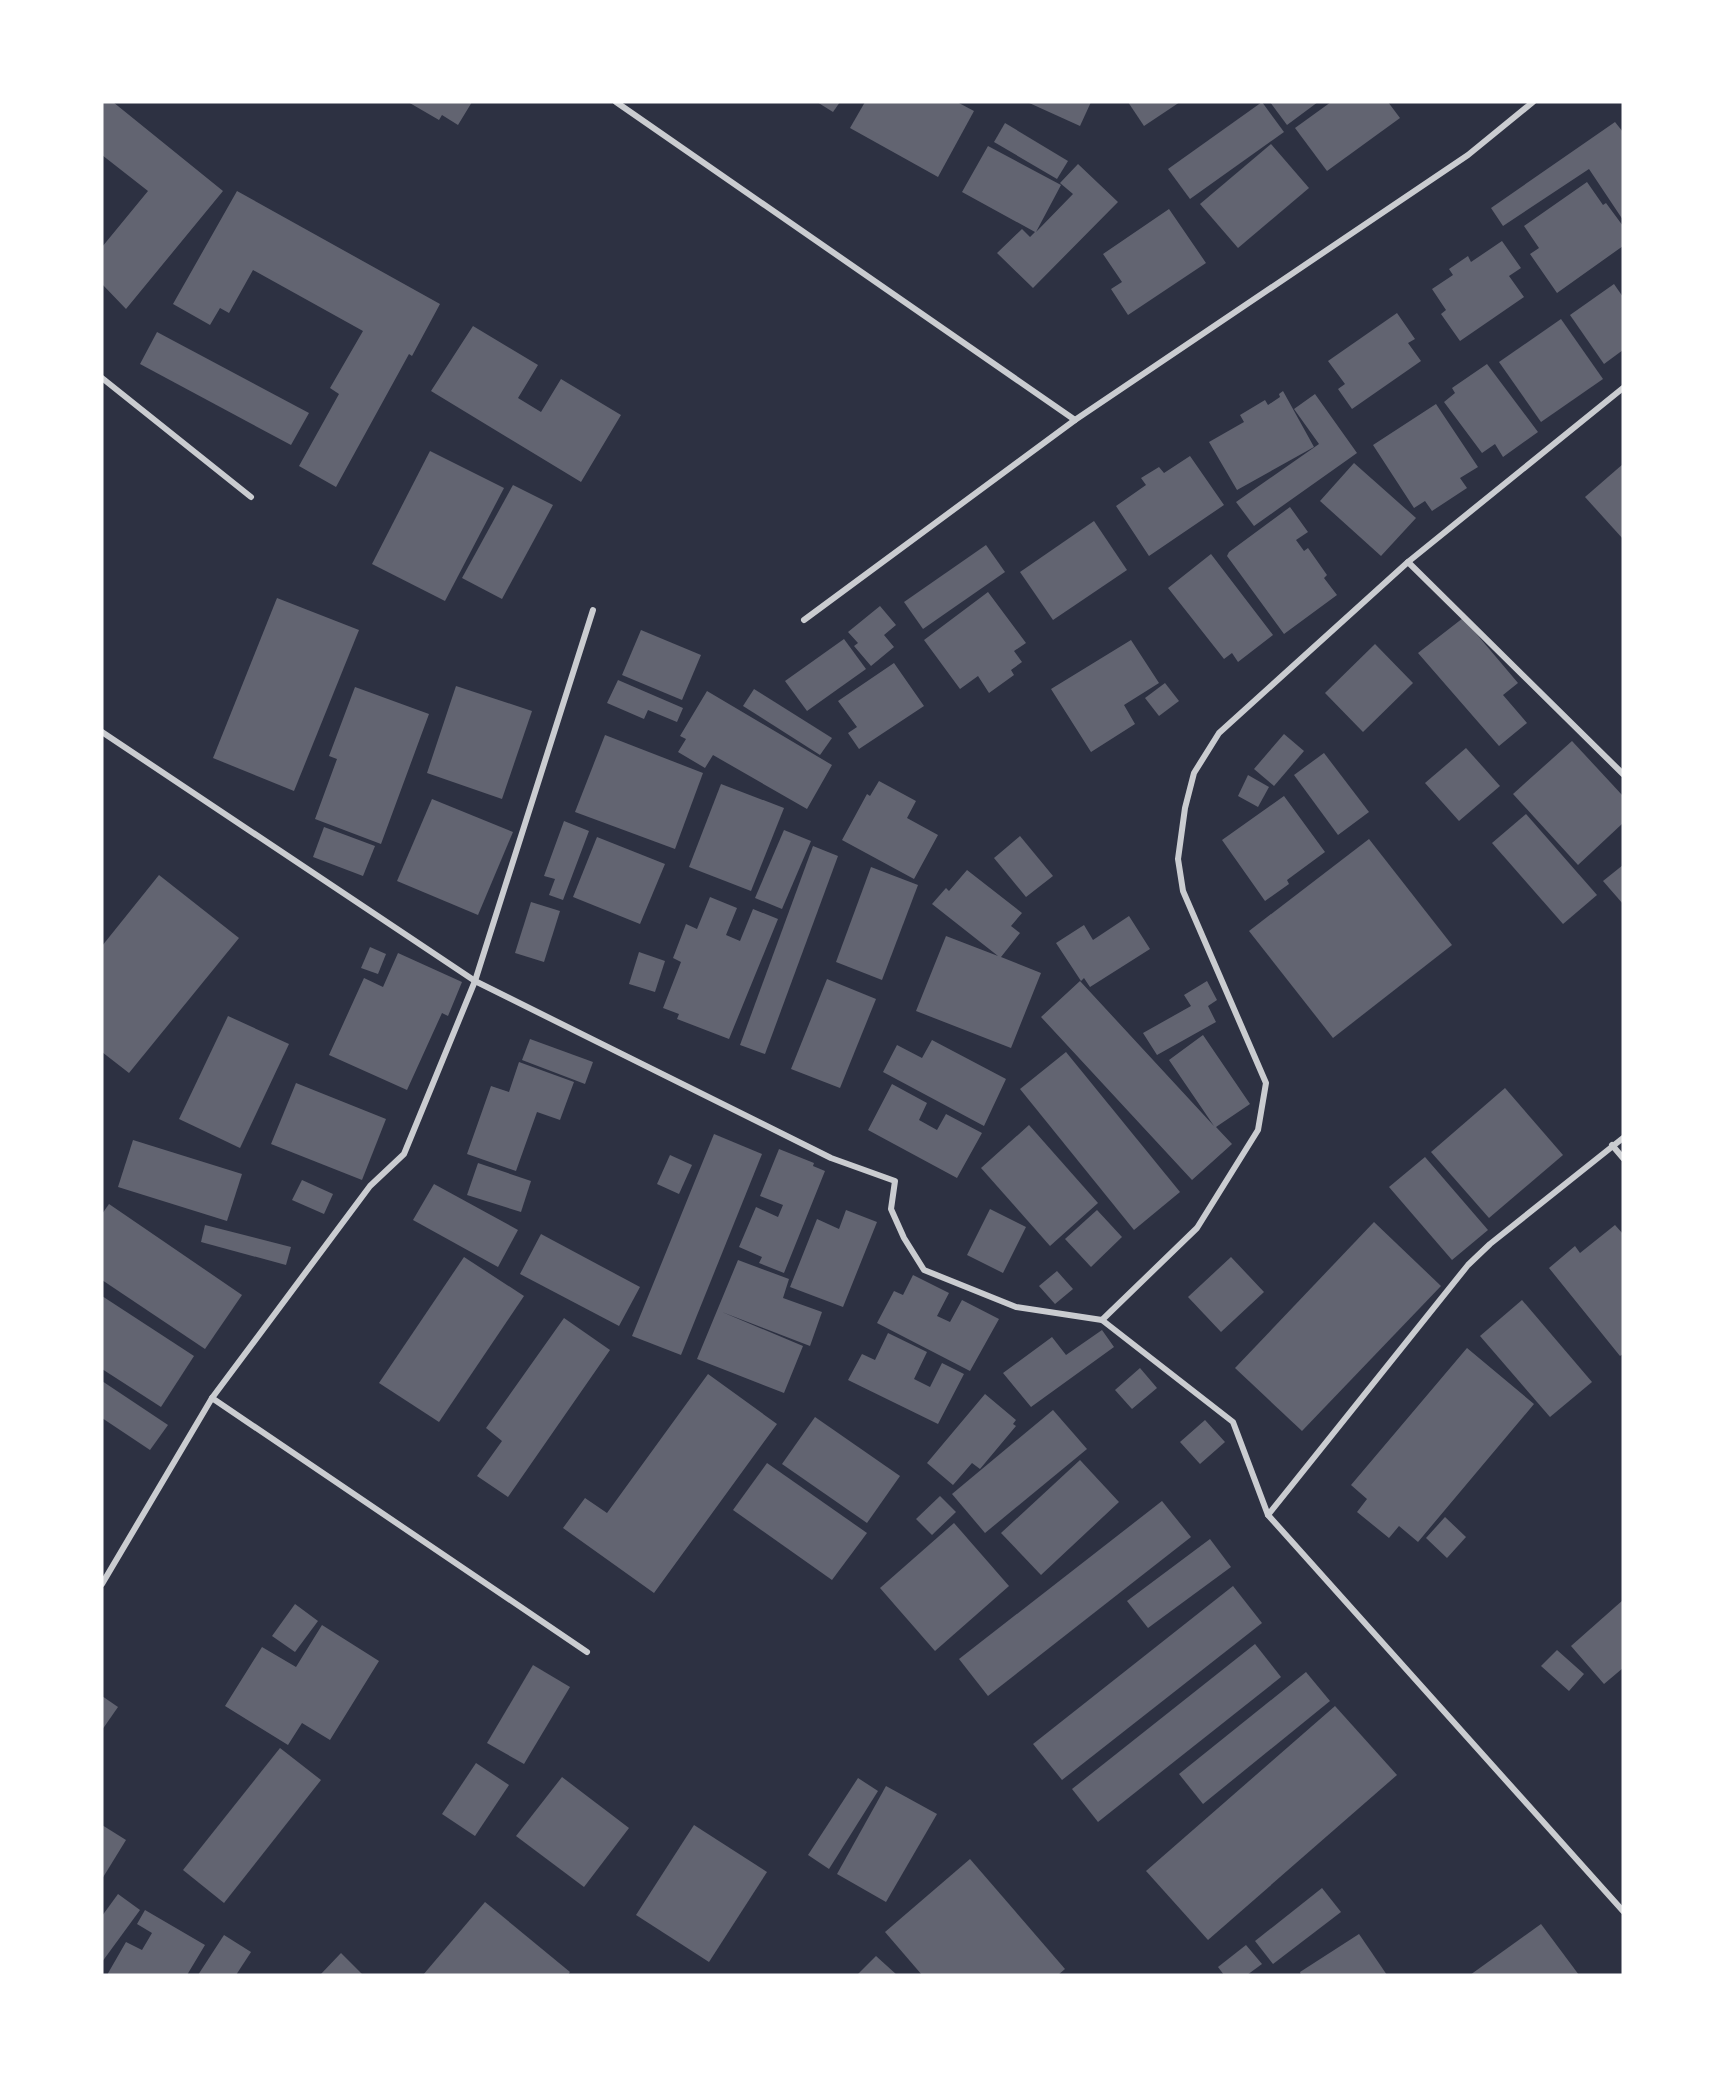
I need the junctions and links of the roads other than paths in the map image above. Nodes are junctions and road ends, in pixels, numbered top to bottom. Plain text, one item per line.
1 (616, 102) edge
2 (1533, 102) edge
3 (102, 378) edge
4 (1623, 388) edge
5 (1075, 420) junction
6 (251, 496) dead end
7 (1408, 562) junction
8 (593, 610) dead end
9 (804, 620) dead end
10 (102, 732) edge
11 (1623, 774) edge
12 (475, 981) junction
13 (1623, 1138) edge
14 (1612, 1145) junction
15 (1623, 1158) edge
16 (1102, 1320) junction
17 (212, 1398) junction
18 (1268, 1515) junction
19 (102, 1584) edge
20 (587, 1653) dead end
21 (1623, 1911) edge

1 - 5 street
2 - 5 street
3 - 6 street
4 - 7 street
5 - 9 street
7 - 11 street
7 - 16 street
8 - 12 street
10 - 12 street
12 - 16 street
12 - 17 street
13 - 14 street
14 - 15 street
14 - 18 street
16 - 18 street
17 - 19 street
17 - 20 street
18 - 21 street

